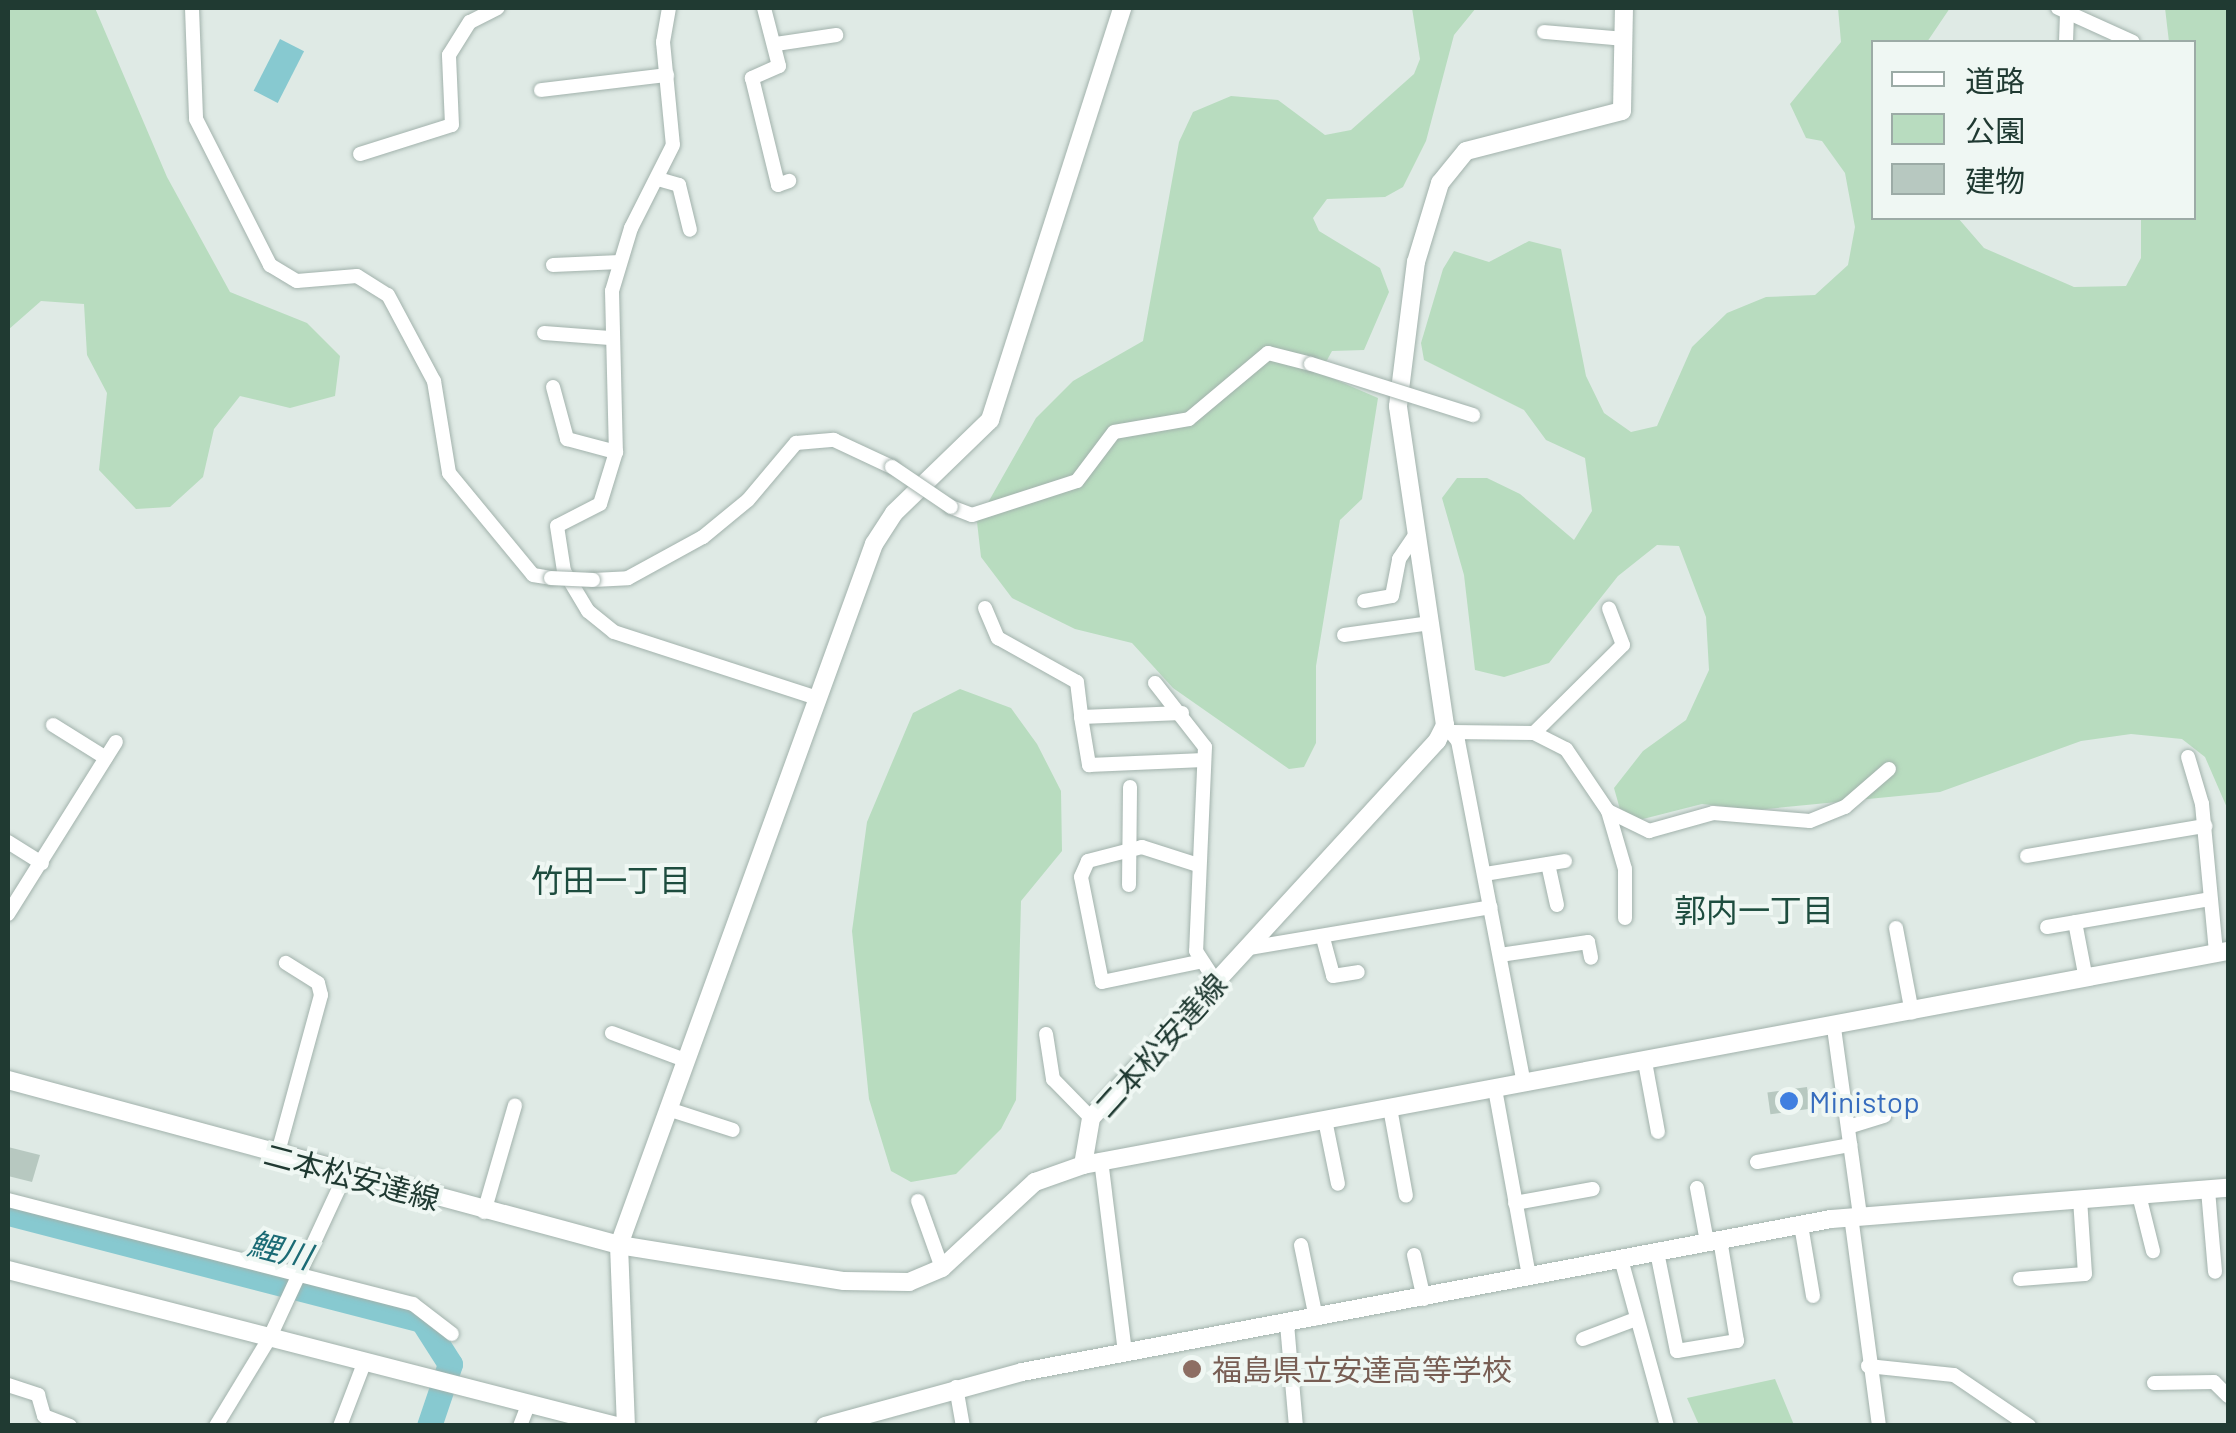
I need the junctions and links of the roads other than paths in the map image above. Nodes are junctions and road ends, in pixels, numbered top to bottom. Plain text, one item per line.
1 (192, 8) edge
2 (498, 8) edge
3 (669, 8) edge
4 (764, 8) edge
5 (1122, 8) edge
6 (1624, 8) edge
7 (2062, 11) edge
8 (1544, 32) dead end
9 (836, 35) dead end
10 (1624, 39) junction
11 (2066, 40) edge
12 (2128, 40) edge
13 (776, 44) junction
14 (667, 75) junction
15 (541, 90) dead end
16 (360, 154) dead end
17 (658, 179) junction
18 (789, 182) dead end
19 (690, 230) dead end
20 (620, 262) junction
21 (553, 266) dead end
22 (544, 333) dead end
23 (610, 338) junction
24 (553, 386) dead end
25 (1473, 414) dead end
26 (616, 452) junction
27 (1416, 534) junction
28 (1364, 601) dead end
29 (985, 608) dead end
30 (1609, 609) dead end
31 (1430, 623) junction
32 (1344, 635) dead end
33 (1155, 683) dead end
34 (817, 698) junction
35 (1182, 713) junction
36 (1081, 716) junction
37 (53, 725) dead end
38 (1449, 728) junction
39 (1534, 733) junction
40 (116, 742) dead end
41 (2188, 757) dead end
42 (106, 758) junction
43 (1204, 760) junction
44 (1889, 769) dead end
45 (1130, 786) dead end
46 (1608, 811) junction
47 (2204, 826) junction
48 (8, 842) edge
49 (1126, 852) junction
50 (2027, 856) dead end
51 (1565, 860) dead end
52 (42, 863) junction
53 (1198, 864) junction
54 (1548, 864) junction
55 (1485, 874) junction
56 (1130, 884) dead end
57 (2210, 899) junction
58 (1557, 905) dead end
59 (1491, 907) junction
60 (8, 914) edge
61 (1626, 918) dead end
62 (2075, 922) junction
63 (2048, 927) dead end
64 (1896, 928) dead end
65 (1323, 938) junction
66 (1249, 948) junction
67 (2222, 952) edge
68 (1500, 955) junction
69 (1591, 958) dead end
70 (1199, 962) junction
71 (286, 963) dead end
72 (1358, 972) dead end
73 (2086, 980) junction
74 (1216, 982) junction
75 (1912, 1014) junction
76 (1834, 1028) junction
77 (612, 1033) dead end
78 (1046, 1034) dead end
79 (685, 1060) junction
80 (1645, 1062) junction
81 (8, 1080) edge
82 (1524, 1083) junction
83 (1495, 1089) junction
84 (515, 1105) dead end
85 (1390, 1108) junction
86 (668, 1109) junction
87 (1884, 1116) dead end
88 (1092, 1118) junction
89 (1325, 1120) junction
90 (1848, 1127) junction
91 (733, 1130) dead end
92 (1658, 1132) dead end
93 (1850, 1144) junction
94 (277, 1156) junction
95 (1092, 1162) junction
96 (1757, 1162) dead end
97 (345, 1175) junction
98 (1338, 1184) dead end
99 (1697, 1188) dead end
100 (2228, 1188) edge
101 (1593, 1189) dead end
102 (2208, 1190) junction
103 (2138, 1195) junction
104 (1406, 1196) dead end
105 (2080, 1198) junction
106 (8, 1200) edge
107 (918, 1202) dead end
108 (1515, 1203) junction
109 (484, 1212) junction
110 (1855, 1216) junction
111 (1800, 1224) junction
112 (1713, 1240) junction
113 (1301, 1244) dead end
114 (619, 1245) junction
115 (2152, 1251) dead end
116 (1657, 1252) junction
117 (1414, 1255) dead end
118 (1620, 1259) junction
119 (942, 1268) junction
120 (8, 1270) edge
121 (2215, 1272) dead end
122 (297, 1277) junction
123 (1529, 1277) junction
124 (2020, 1278) dead end
125 (1813, 1296) dead end
126 (1424, 1298) junction
127 (1316, 1318) junction
128 (1636, 1318) junction
129 (1287, 1324) junction
130 (452, 1334) dead end
131 (270, 1338) junction
132 (1583, 1339) dead end
133 (1125, 1354) junction
134 (363, 1366) junction
135 (1868, 1366) junction
136 (2154, 1383) dead end
137 (8, 1385) edge
138 (956, 1387) junction
139 (2228, 1396) edge
140 (529, 1403) junction
141 (70, 1426) edge
142 (216, 1426) edge
143 (340, 1426) edge
144 (520, 1426) edge
145 (616, 1426) edge
146 (626, 1426) edge
147 (825, 1426) edge
148 (964, 1426) edge
149 (1296, 1426) edge
150 (1667, 1426) edge
151 (1879, 1426) edge
152 (2029, 1426) edge

1 - 25 street, bridge
2 - 16 street
3 - 14 street
4 - 13 street
5 - 34 street
6 - 10 street
7 - 11 street
7 - 12 street
8 - 10 street
9 - 13 street
10 - 27 street
13 - 18 street
14 - 15 street
14 - 17 street
17 - 19 street
17 - 20 street
20 - 21 street
20 - 23 street
22 - 23 street
23 - 26 street
24 - 26 street
26 - 34 street
27 - 28 street
27 - 31 street
29 - 36 street
30 - 39 street
31 - 32 street
31 - 38 street
33 - 35 street
34 - 79 street
35 - 36 street
35 - 43 street
36 - 43 street
37 - 42 street
38 - 39 street
38 - 55 street
38 - 66 street, 二本松安達線
39 - 46 street
40 - 42 street
41 - 47 street
42 - 52 street
43 - 53 street
44 - 46 street
45 - 49 street
46 - 61 street
47 - 50 street
47 - 57 street
48 - 52 street
49 - 53 street
49 - 56 street
49 - 70 street
51 - 54 street
52 - 60 street
53 - 70 street
54 - 55 street
54 - 58 street
55 - 59 street
57 - 62 street
57 - 67 street
59 - 65 street
59 - 68 street
62 - 63 street
62 - 73 street
64 - 75 street
65 - 66 street
65 - 72 street
66 - 74 street, 二本松安達線
67 - 73 street
68 - 69 street
68 - 82 street
70 - 74 street
71 - 94 street
73 - 75 street
74 - 88 street, 二本松安達線
75 - 76 street
76 - 80 street
76 - 90 street
77 - 79 street
78 - 88 street
79 - 86 street
80 - 82 street
80 - 92 street
81 - 94 street, 二本松安達線
82 - 83 street
83 - 85 street
83 - 108 street
84 - 109 street
85 - 89 street
85 - 104 street
86 - 91 street
86 - 114 street
87 - 90 street
88 - 95 street, 二本松安達線
89 - 95 street
89 - 98 street
90 - 93 street
93 - 96 street
93 - 110 street
94 - 97 street, 二本松安達線
95 - 119 street, 二本松安達線
95 - 133 street
97 - 109 street, 二本松安達線
97 - 122 street
99 - 112 street
100 - 102 street
101 - 108 street
102 - 103 street
102 - 121 street
103 - 105 street
103 - 115 street
105 - 110 street
105 - 124 street
106 - 122 street
107 - 119 street
108 - 123 street
109 - 114 street, 二本松安達線
110 - 111 street
110 - 135 street
111 - 112 street
111 - 125 street
112 - 116 street
112 - 116 street
113 - 127 street
114 - 119 street, 二本松安達線
114 - 146 street
116 - 118 street
117 - 126 street
118 - 123 street
118 - 128 street
120 - 131 street
122 - 130 street
122 - 131 street
123 - 126 street
126 - 127 street
127 - 129 street
128 - 132 street
128 - 150 street
129 - 133 street
129 - 149 street
131 - 134 street
131 - 142 street
133 - 138 street
134 - 140 street
134 - 143 street
135 - 151 street
135 - 152 street
136 - 139 street
137 - 141 street
138 - 147 street
138 - 148 street
140 - 144 street
140 - 145 street

